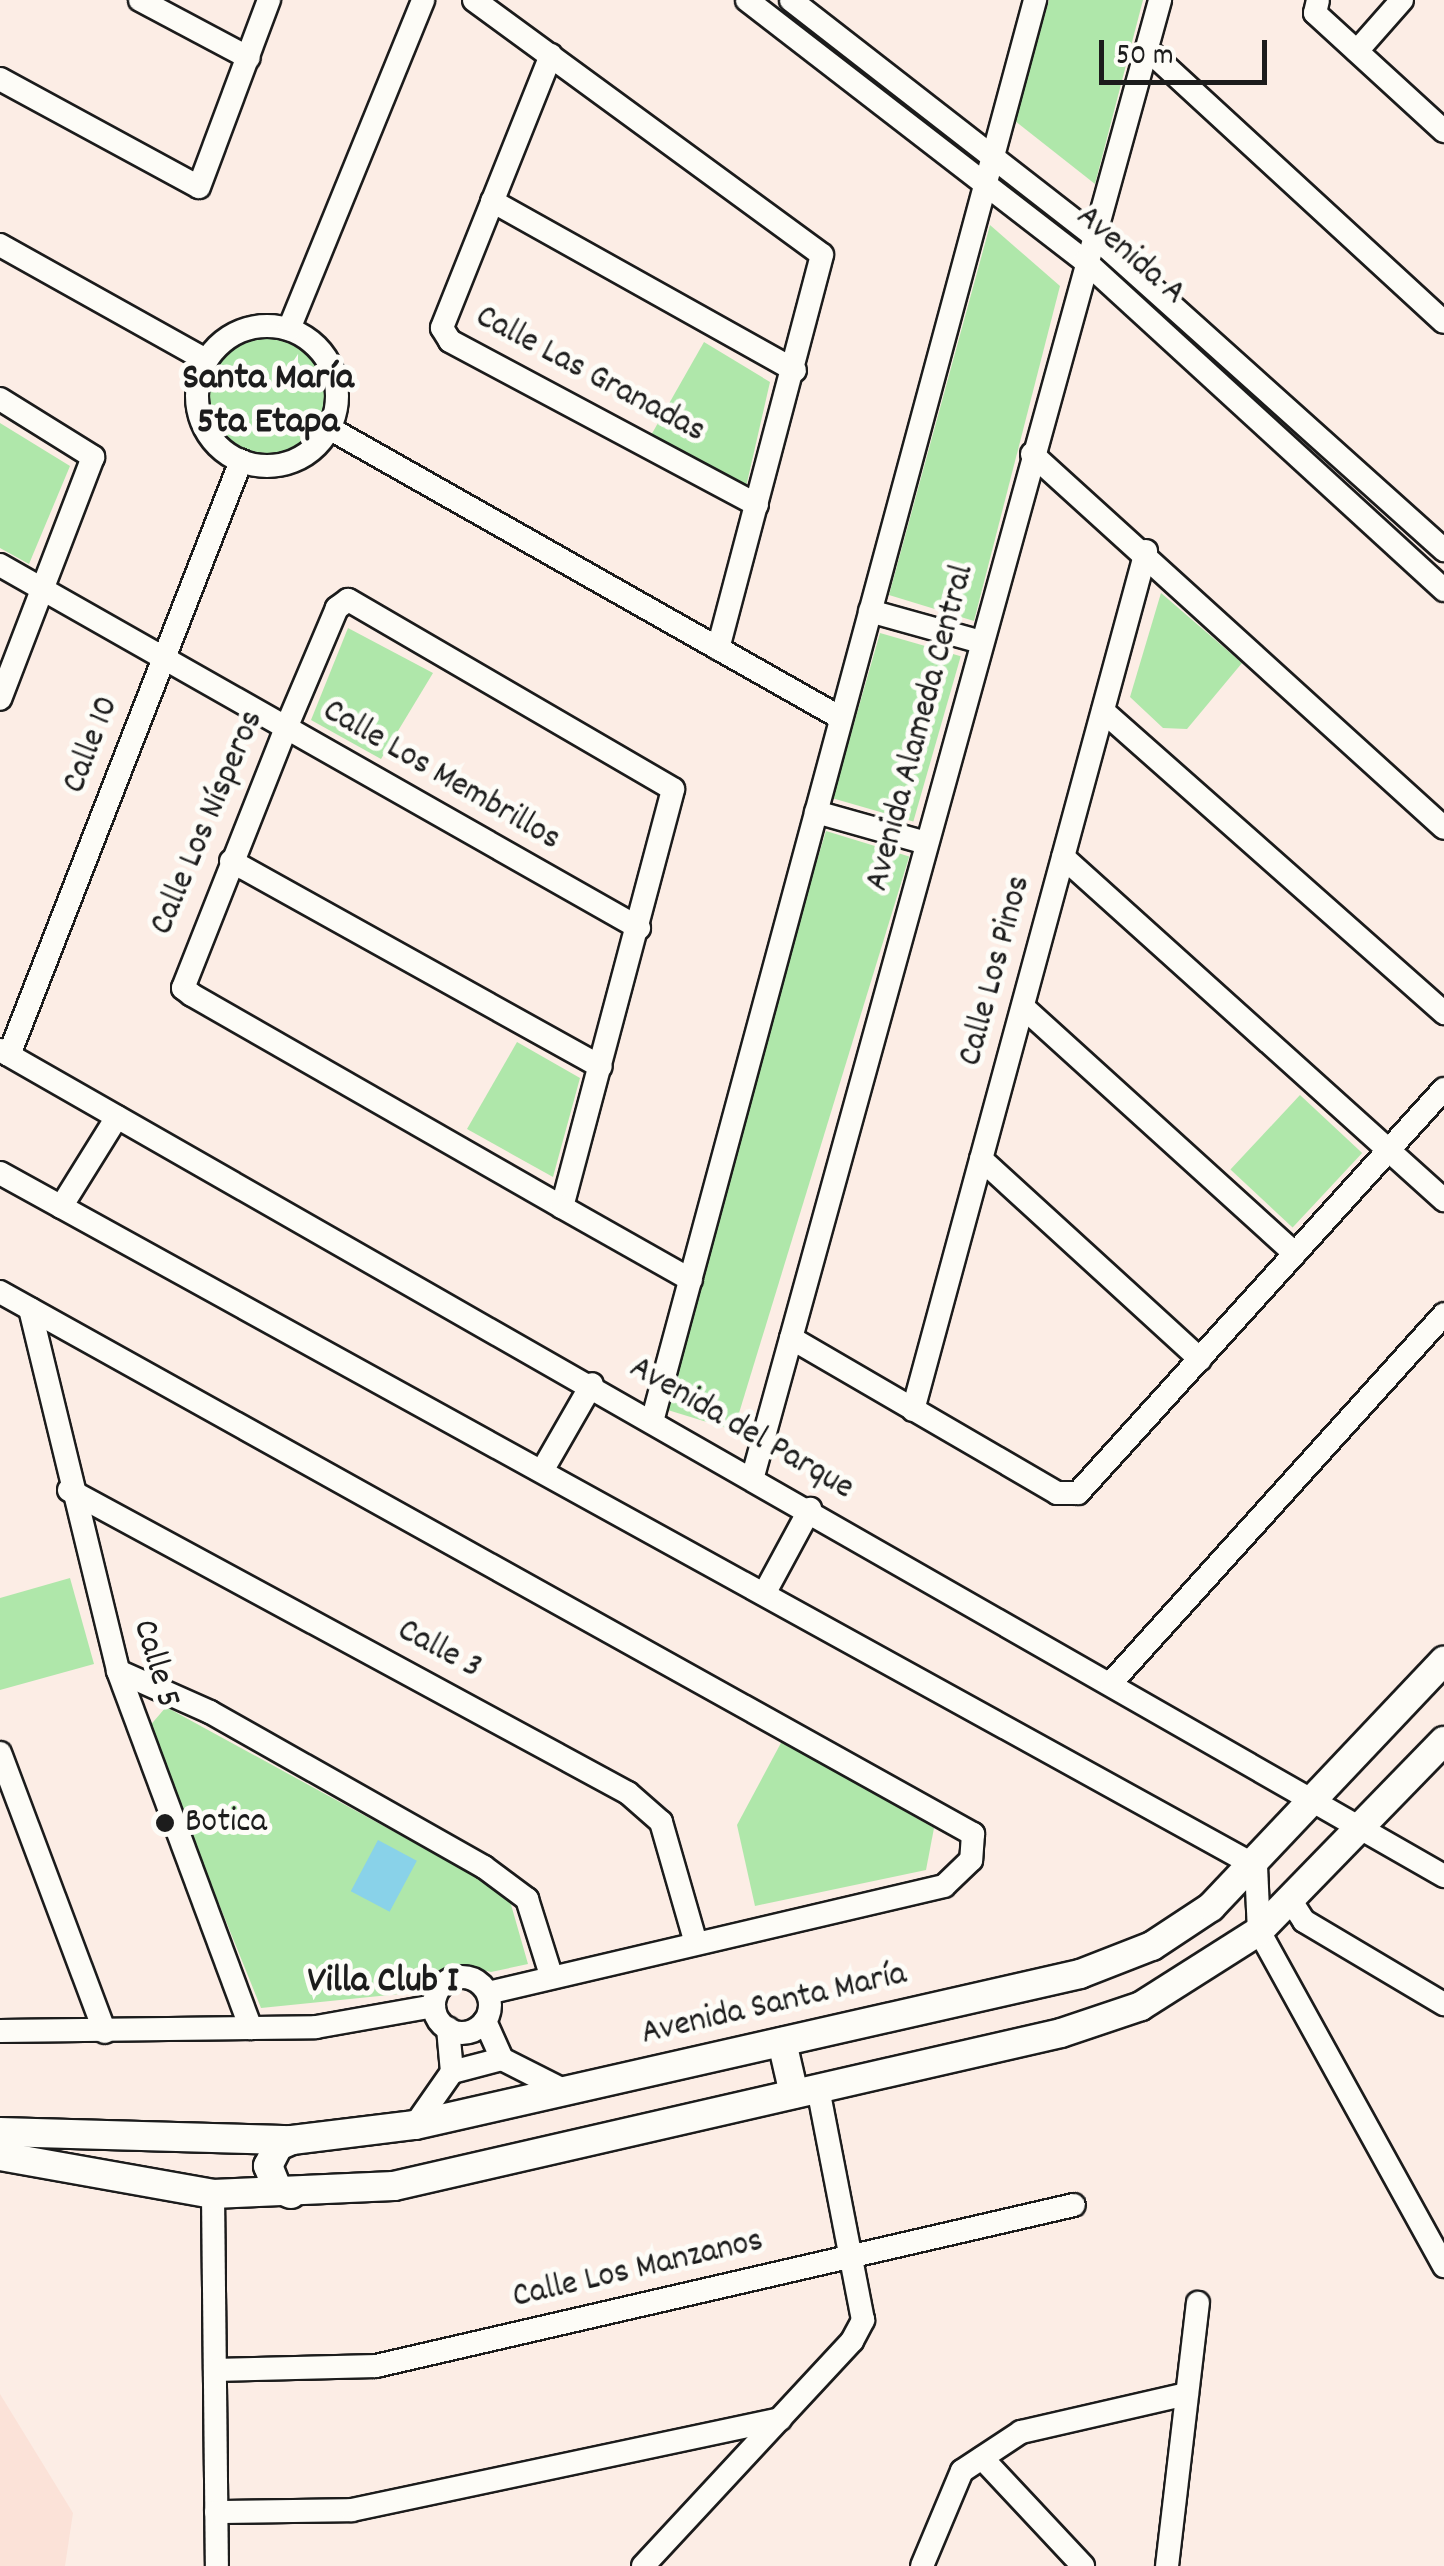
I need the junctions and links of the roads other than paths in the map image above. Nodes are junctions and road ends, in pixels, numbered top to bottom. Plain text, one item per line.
1 (140, 0) edge
2 (269, 0) edge
3 (424, 0) edge
4 (474, 0) edge
5 (748, 0) edge
6 (792, 0) edge
7 (1035, 0) edge
8 (1160, 0) edge
9 (1402, 0) edge
10 (1316, 6) edge
11 (1147, 49) junction
12 (1357, 51) junction
13 (550, 55) junction
14 (249, 58) junction
15 (0, 79) edge
16 (1444, 131) edge
17 (994, 151) junction
18 (986, 180) junction
19 (492, 201) junction
20 (1093, 235) junction
21 (0, 244) edge
22 (1085, 261) junction
23 (1444, 322) edge
24 (289, 328) junction
25 (206, 360) junction
26 (796, 370) junction
27 (0, 400) edge
28 (330, 428) junction
29 (1032, 454) junction
30 (240, 462) junction
31 (757, 505) junction
32 (1444, 550) edge
33 (1146, 552) junction
34 (0, 565) edge
35 (43, 590) junction
36 (1444, 590) edge
37 (870, 611) junction
38 (981, 642) junction
39 (718, 648) junction
40 (164, 659) junction
41 (0, 698) edge
42 (1103, 711) junction
43 (841, 718) junction
44 (286, 728) junction
45 (816, 812) junction
46 (1444, 828) edge
47 (926, 843) junction
48 (1063, 857) junction
49 (230, 860) junction
50 (639, 928) junction
51 (1023, 1006) junction
52 (1444, 1013) edge
53 (5, 1052) edge
54 (601, 1066) junction
55 (1444, 1089) edge
56 (118, 1117) junction
57 (1389, 1150) junction
58 (981, 1158) junction
59 (0, 1173) edge
60 (1444, 1200) edge
61 (61, 1206) junction
62 (562, 1206) junction
63 (1295, 1254) junction
64 (690, 1280) junction
65 (0, 1292) edge
66 (30, 1309) junction
67 (1444, 1314) edge
68 (790, 1338) junction
69 (1200, 1359) junction
70 (592, 1384) junction
71 (913, 1410) junction
72 (653, 1418) junction
73 (542, 1472) junction
74 (753, 1476) junction
75 (70, 1490) junction
76 (810, 1509) junction
77 (764, 1594) junction
78 (1444, 1662) edge
79 (118, 1672) junction
80 (1112, 1683) junction
81 (1444, 1741) edge
82 (0, 1752) edge
83 (1315, 1802) junction
84 (1362, 1830) junction
85 (1256, 1866) junction
86 (1444, 1876) edge
87 (1291, 1900) junction
88 (1259, 1932) junction
89 (695, 1940) junction
90 (550, 1975) junction
91 (488, 1994) junction
92 (1444, 2004) edge
93 (434, 2006) junction
94 (485, 2021) junction
95 (252, 2028) junction
96 (448, 2028) junction
97 (0, 2031) edge
98 (105, 2032) junction
99 (782, 2042) junction
100 (502, 2059) junction
101 (452, 2072) junction
102 (565, 2091) junction
103 (806, 2092) junction
104 (414, 2125) junction
105 (0, 2132) edge
106 (292, 2140) junction
107 (0, 2156) edge
108 (214, 2194) junction
109 (291, 2194) junction
110 (1074, 2205) dead end
111 (850, 2256) junction
112 (1444, 2266) edge
113 (1198, 2303) dead end
114 (215, 2370) junction
115 (1187, 2394) junction
116 (780, 2419) junction
117 (982, 2458) junction
118 (216, 2512) junction
119 (934, 2561) edge
120 (217, 2566) edge
121 (643, 2566) edge
122 (1082, 2566) edge
123 (1167, 2566) edge

1 - 14 street
2 - 14 street
3 - 24 street
4 - 13 street
5 - 18 street, Avenida A
6 - 17 street, Avenida A
7 - 17 street
8 - 11 street, Avenida Alameda Central
9 - 12 street
10 - 12 street
11 - 20 street, Avenida Alameda Central
11 - 23 street
12 - 16 street
13 - 19 street, Calle Las Granadas
13 - 26 street
14 - 15 street
17 - 18 street
17 - 20 street, Avenida A
18 - 22 street, Avenida A
18 - 37 street
19 - 26 street
19 - 31 street, Calle Las Granadas
20 - 22 street, Avenida Alameda Central
20 - 32 street, Avenida A
21 - 25 street
22 - 29 street, Avenida Alameda Central
22 - 36 street, Avenida A
24 - 25 street
24 - 28 street
25 - 30 street
26 - 31 street
27 - 35 street
28 - 30 street
28 - 39 street
29 - 33 street
29 - 38 street, Avenida Alameda Central
30 - 40 street, Calle 10
31 - 39 street
33 - 42 street, Calle Los Pinos
33 - 46 street
34 - 35 street, Calle Los Membrillos
35 - 40 street, Calle Los Membrillos
35 - 41 street
37 - 38 street
37 - 43 street
38 - 47 street, Avenida Alameda Central
39 - 43 street
40 - 44 street, Calle Los Membrillos
40 - 53 street, Calle 10
42 - 48 street, Calle Los Pinos
42 - 52 street
43 - 45 street
44 - 49 street, Calle Los Nísperos
44 - 50 street, Calle Los Membrillos
44 - 50 street, Calle Los Nísperos
45 - 47 street
45 - 64 street
47 - 68 street, Avenida Alameda Central
48 - 51 street, Calle Los Pinos
48 - 57 street
49 - 54 street
49 - 62 street, Calle Los Nísperos
50 - 54 street
51 - 58 street, Calle Los Pinos
51 - 63 street
53 - 56 street, Avenida del Parque
54 - 62 street
55 - 57 street
56 - 61 street
56 - 70 street, Avenida del Parque
57 - 60 street
57 - 63 street
58 - 69 street
58 - 71 street, Calle Los Pinos
59 - 61 street
61 - 73 street
62 - 64 street, Calle Los Nísperos
63 - 69 street
64 - 72 street
65 - 66 street
66 - 75 street, Calle 5
66 - 89 street
67 - 80 street
68 - 71 street
68 - 74 street, Avenida Alameda Central
69 - 71 street
70 - 72 street, Avenida del Parque
70 - 73 street
72 - 74 street, Avenida del Parque
73 - 77 street
74 - 76 street, Avenida del Parque
75 - 79 street, Calle 5
75 - 89 street, Calle 3
76 - 77 street
76 - 80 street, Avenida del Parque
77 - 85 street
78 - 83 main road, Avenida Santa María
79 - 90 street
79 - 95 street, Calle 5
80 - 83 street, Avenida del Parque
81 - 84 main road
82 - 98 street
83 - 84 street, Avenida del Parque
83 - 85 main road, Avenida Santa María
84 - 86 street, Avenida del Parque
84 - 87 main road
85 - 88 street
85 - 99 main road, Avenida Santa María
87 - 88 main road
87 - 92 street
88 - 103 main road
88 - 112 street
89 - 90 street
90 - 91 street
91 - 93 street
91 - 94 street
93 - 95 street
93 - 96 street
94 - 96 street
94 - 100 street
95 - 98 street
96 - 101 street
97 - 98 street
99 - 102 main road, Avenida Santa María
99 - 103 main road
100 - 101 street
100 - 102 street
101 - 104 street
102 - 104 main road, Avenida Santa María
103 - 109 main road
103 - 111 street
104 - 106 main road, Avenida Santa María
105 - 106 main road, Avenida Santa María
106 - 109 main road
107 - 108 main road
108 - 109 main road
108 - 114 street
110 - 111 street, Calle Los Manzanos
111 - 114 street, Calle Los Manzanos
111 - 116 street
113 - 115 street
114 - 118 street
115 - 117 street
115 - 123 street
116 - 118 street
116 - 121 street
117 - 119 street
117 - 122 street
118 - 120 street

